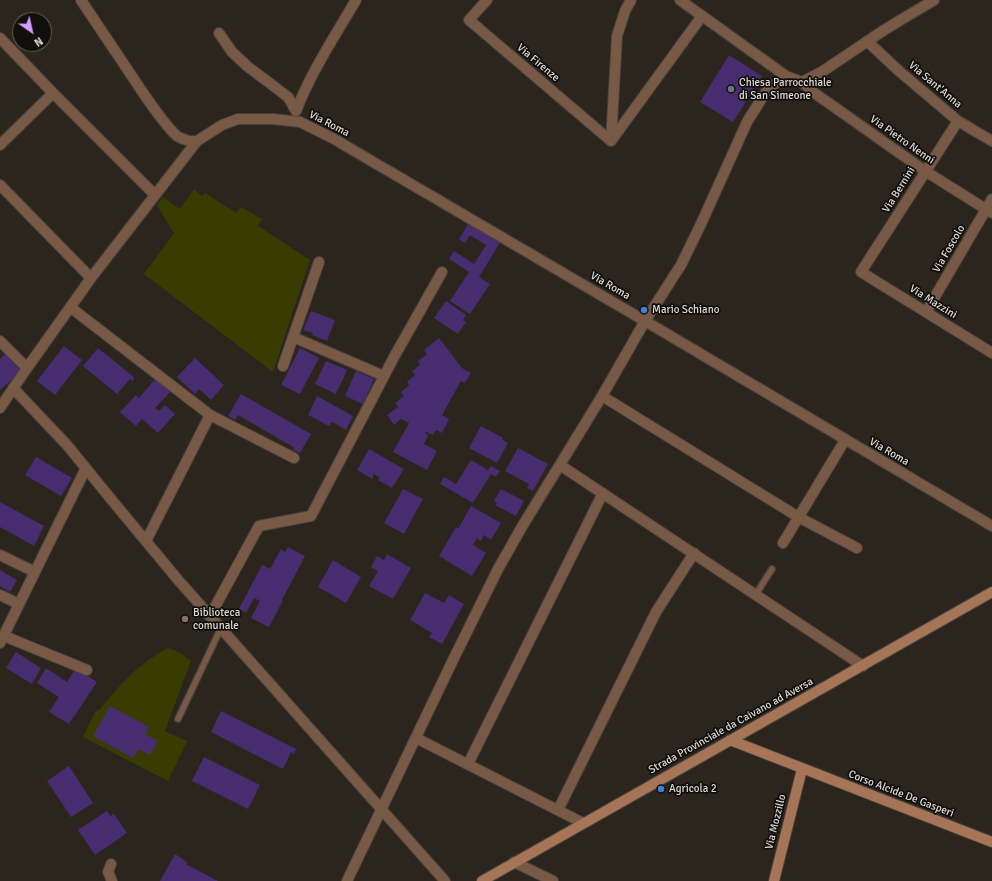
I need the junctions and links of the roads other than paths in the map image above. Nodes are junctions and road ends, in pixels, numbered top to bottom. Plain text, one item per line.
1 (80, 0) edge
2 (356, 0) edge
3 (487, 0) edge
4 (631, 0) edge
5 (680, 0) edge
6 (934, 0) edge
7 (702, 16) junction
8 (219, 33) dead end
9 (0, 38) edge
10 (867, 41) junction
11 (786, 76) junction
12 (802, 82) junction
13 (53, 94) junction
14 (294, 116) junction
15 (958, 121) junction
16 (198, 141) junction
17 (611, 141) junction
18 (992, 141) edge
19 (0, 145) edge
20 (925, 171) junction
21 (0, 185) edge
22 (156, 195) junction
23 (992, 199) edge
24 (989, 211) edge
25 (319, 262) dead end
26 (442, 272) dead end
27 (861, 272) joint
28 (91, 278) junction
29 (70, 307) junction
30 (926, 312) junction
31 (645, 321) junction
32 (293, 337) junction
33 (0, 341) edge
34 (992, 353) edge
35 (283, 366) dead end
36 (27, 368) junction
37 (384, 376) junction
38 (13, 388) junction
39 (602, 396) junction
40 (0, 408) edge
41 (210, 414) junction
42 (846, 440) junction
43 (294, 458) dead end
44 (560, 465) junction
45 (86, 468) junction
46 (603, 493) junction
47 (800, 518) junction
48 (992, 526) edge
49 (146, 541) junction
50 (784, 543) dead end
51 (857, 548) dead end
52 (694, 553) junction
53 (0, 555) edge
54 (772, 569) dead end
55 (35, 572) junction
56 (992, 592) edge
57 (756, 594) junction
58 (0, 595) edge
59 (19, 604) junction
60 (210, 616) junction
61 (221, 627) junction
62 (2, 640) edge
63 (863, 666) junction
64 (87, 670) dead end
65 (178, 719) dead end
66 (416, 738) junction
67 (730, 740) junction
68 (468, 764) junction
69 (802, 769) junction
70 (382, 808) junction
71 (558, 810) junction
72 (583, 823) junction
73 (992, 842) edge
74 (514, 862) junction
75 (111, 864) dead end
76 (112, 881) edge
77 (348, 881) edge
78 (445, 881) edge
79 (482, 881) edge
80 (553, 881) edge
81 (774, 881) edge

1 - 16 street
2 - 14 street
3 - 17 street, Via Firenze
4 - 17 street
5 - 7 street, Via Pietro Nenni
6 - 10 street
7 - 11 street, Via Pietro Nenni
7 - 17 street
8 - 14 street
9 - 13 street
10 - 12 street
10 - 15 street, Via Sant'Anna
11 - 12 street, Via Pietro Nenni
11 - 31 street
12 - 20 street, Via Pietro Nenni
13 - 19 street
13 - 22 street
14 - 16 street, Via Roma
14 - 31 street, Via Roma
15 - 18 street, Via Sant'Anna
15 - 20 street, Via Bernini
16 - 22 street, Via Roma
20 - 24 street, Via Pietro Nenni
20 - 27 street, Via Bernini
21 - 28 street
22 - 28 street, Via Roma
23 - 24 street, Via Foscolo
24 - 30 street, Via Foscolo
25 - 32 street
26 - 37 street
27 - 30 street, Via Mazzini
28 - 29 street, Via Roma
29 - 36 street, Via Roma
29 - 41 street
30 - 34 street, Via Mazzini
31 - 39 street
31 - 42 street, Via Roma
32 - 35 street
32 - 37 street
33 - 36 street
36 - 38 street, Via Roma
37 - 60 street
38 - 40 street, Via Roma
38 - 45 street
39 - 44 street
39 - 47 street
41 - 43 street
41 - 49 street
42 - 47 street
42 - 48 street, Via Roma
44 - 46 street
44 - 66 street
45 - 49 street
45 - 55 street
46 - 52 street
46 - 68 street
47 - 50 street
47 - 51 street
49 - 60 street
52 - 57 street
52 - 71 street
53 - 55 street
54 - 57 lane
55 - 59 street
56 - 63 main road, Strada Provinciale da Caivano ad Aversa
57 - 63 street
58 - 59 street
59 - 62 street
60 - 61 street
61 - 65 lane
61 - 70 street
62 - 64 street
63 - 67 main road, Strada Provinciale da Caivano ad Aversa
66 - 68 street
66 - 70 street
67 - 69 main road, Corso Alcide De Gasperi
67 - 72 main road, Strada Provinciale da Caivano ad Aversa
68 - 71 street
69 - 73 main road, Corso Alcide De Gasperi
69 - 81 main road, Via Mozzillo
70 - 77 street
70 - 78 street
71 - 72 street
72 - 74 main road, Strada Provinciale da Caivano ad Aversa
74 - 79 main road, Strada Provinciale da Caivano ad Aversa
74 - 80 street
75 - 76 street

